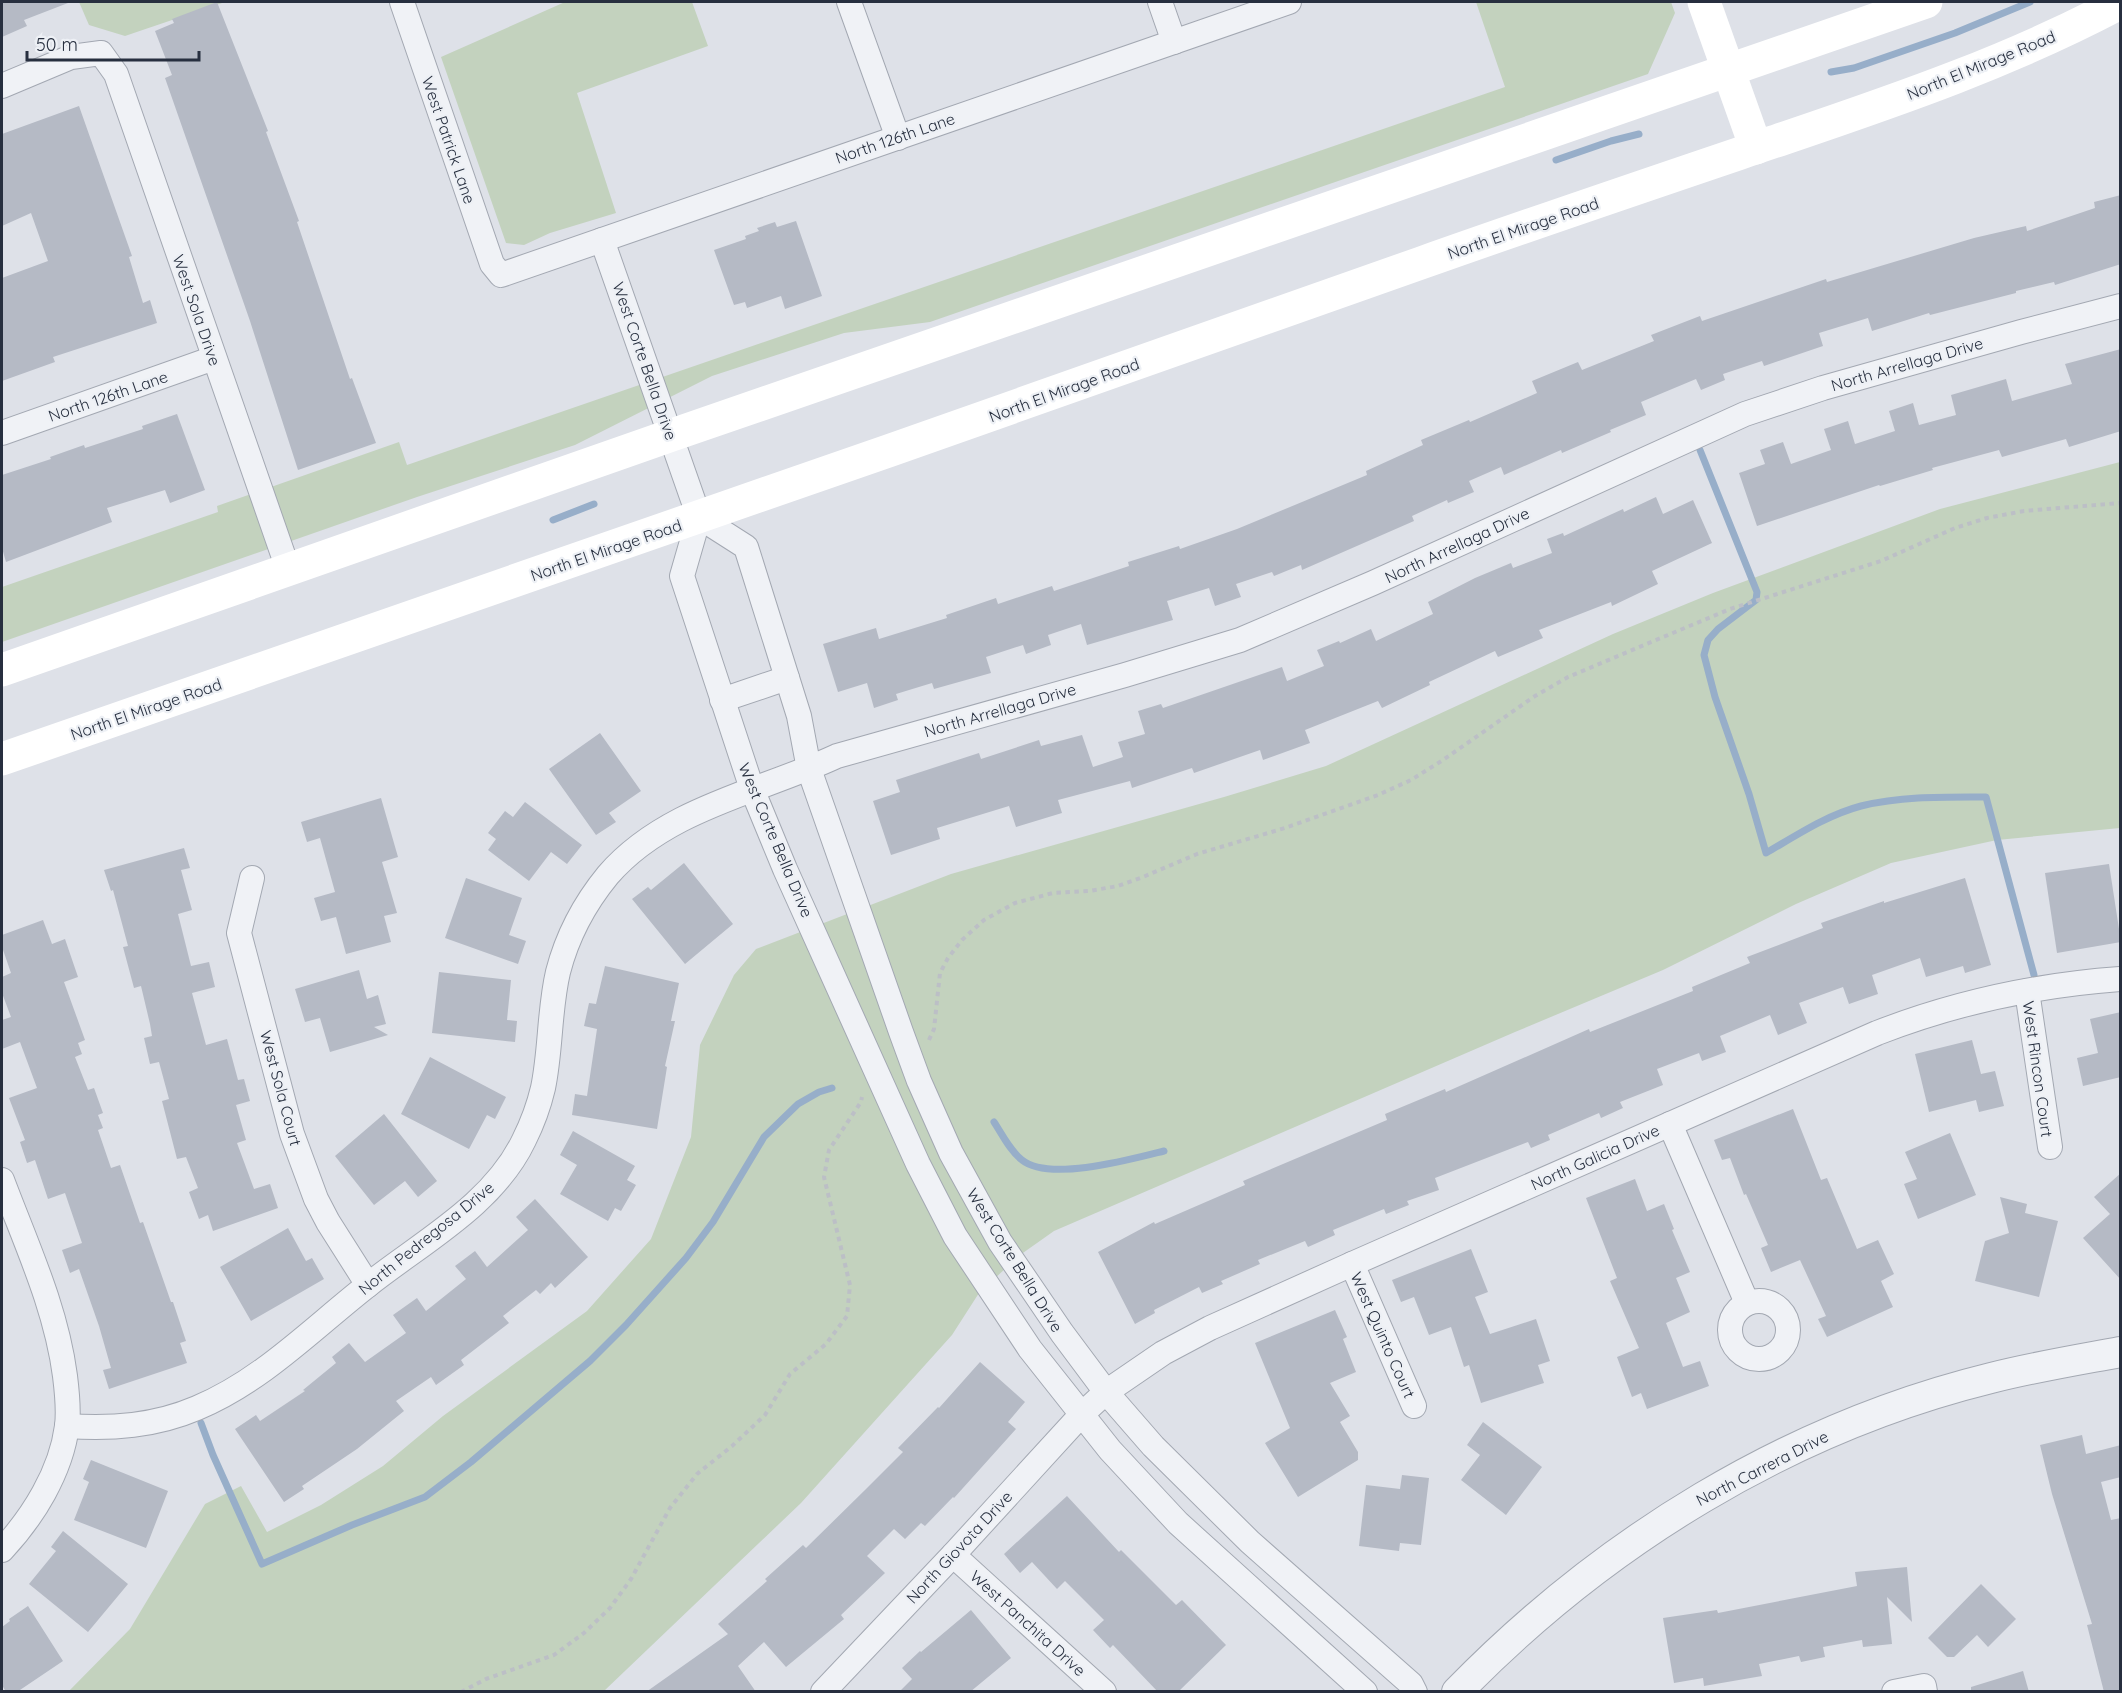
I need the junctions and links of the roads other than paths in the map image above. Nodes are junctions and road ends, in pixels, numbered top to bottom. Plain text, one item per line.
1 (402, 2) edge
2 (849, 2) edge
3 (1160, 2) edge
4 (1289, 2) edge
5 (1704, 2) edge
6 (1926, 2) edge
7 (2121, 3) edge
8 (1174, 42) junction
9 (1727, 70) junction
10 (2, 86) edge
11 (898, 138) junction
12 (1756, 148) junction
13 (602, 240) junction
14 (501, 275) joint
15 (2121, 306) edge
16 (214, 358) junction
17 (2, 433) edge
18 (672, 435) junction
19 (699, 517) junction
20 (288, 569) junction
21 (2, 670) edge
22 (787, 678) junction
23 (722, 700) junction
24 (2, 759) edge
25 (799, 772) junction
26 (752, 789) junction
27 (252, 878) dead end
28 (2121, 979) edge
29 (2027, 991) junction
30 (1670, 1124) junction
31 (2050, 1147) dead end
32 (2, 1180) edge
33 (1352, 1264) junction
34 (368, 1285) junction
35 (1747, 1303) dead end
36 (2121, 1352) edge
37 (1094, 1403) junction
38 (1414, 1406) dead end
39 (67, 1426) junction
40 (2, 1550) edge
41 (953, 1555) junction
42 (1924, 1689) edge
43 (823, 1692) edge
44 (1104, 1692) edge
45 (1365, 1692) edge
46 (1415, 1692) edge
47 (1457, 1692) edge
48 (1894, 1692) edge

1 - 14 street, West Patrick Lane
2 - 11 street
3 - 8 street
4 - 8 street, North 126th Lane
5 - 9 main road
6 - 9 main road
7 - 12 main road, North El Mirage Road
8 - 11 street, North 126th Lane
9 - 12 main road
9 - 18 main road
10 - 16 street, West Sola Drive
11 - 13 street, North 126th Lane
12 - 19 main road, North El Mirage Road
13 - 14 street, North 126th Lane
13 - 18 street, West Corte Bella Drive
15 - 25 street, North Arrellaga Drive
16 - 17 street, North 126th Lane
16 - 20 street, West Sola Drive
18 - 19 street, West Corte Bella Drive
18 - 20 main road
19 - 22 street, West Corte Bella Drive
19 - 23 street, West Corte Bella Drive
19 - 24 main road, North El Mirage Road
20 - 21 main road
22 - 23 street
22 - 25 street, West Corte Bella Drive
23 - 26 street, West Corte Bella Drive
25 - 26 street, North Pedregosa Drive
25 - 37 street, West Corte Bella Drive
26 - 34 street, North Pedregosa Drive
26 - 37 street, West Corte Bella Drive
27 - 34 street, West Sola Court
28 - 29 street, North Galicia Drive
29 - 30 street, North Galicia Drive
29 - 31 street, West Rincon Court
30 - 33 street, North Galicia Drive
30 - 35 street
32 - 39 street
33 - 37 street, North Galicia Drive
33 - 38 street, West Quinto Court
34 - 39 street, North Pedregosa Drive
36 - 47 street, North Carrera Drive
37 - 41 street, North Giovota Drive
37 - 45 street, West Corte Bella Drive
37 - 46 street, West Corte Bella Drive
39 - 40 street
41 - 43 street, North Giovota Drive
41 - 44 street, West Panchita Drive
42 - 48 street

